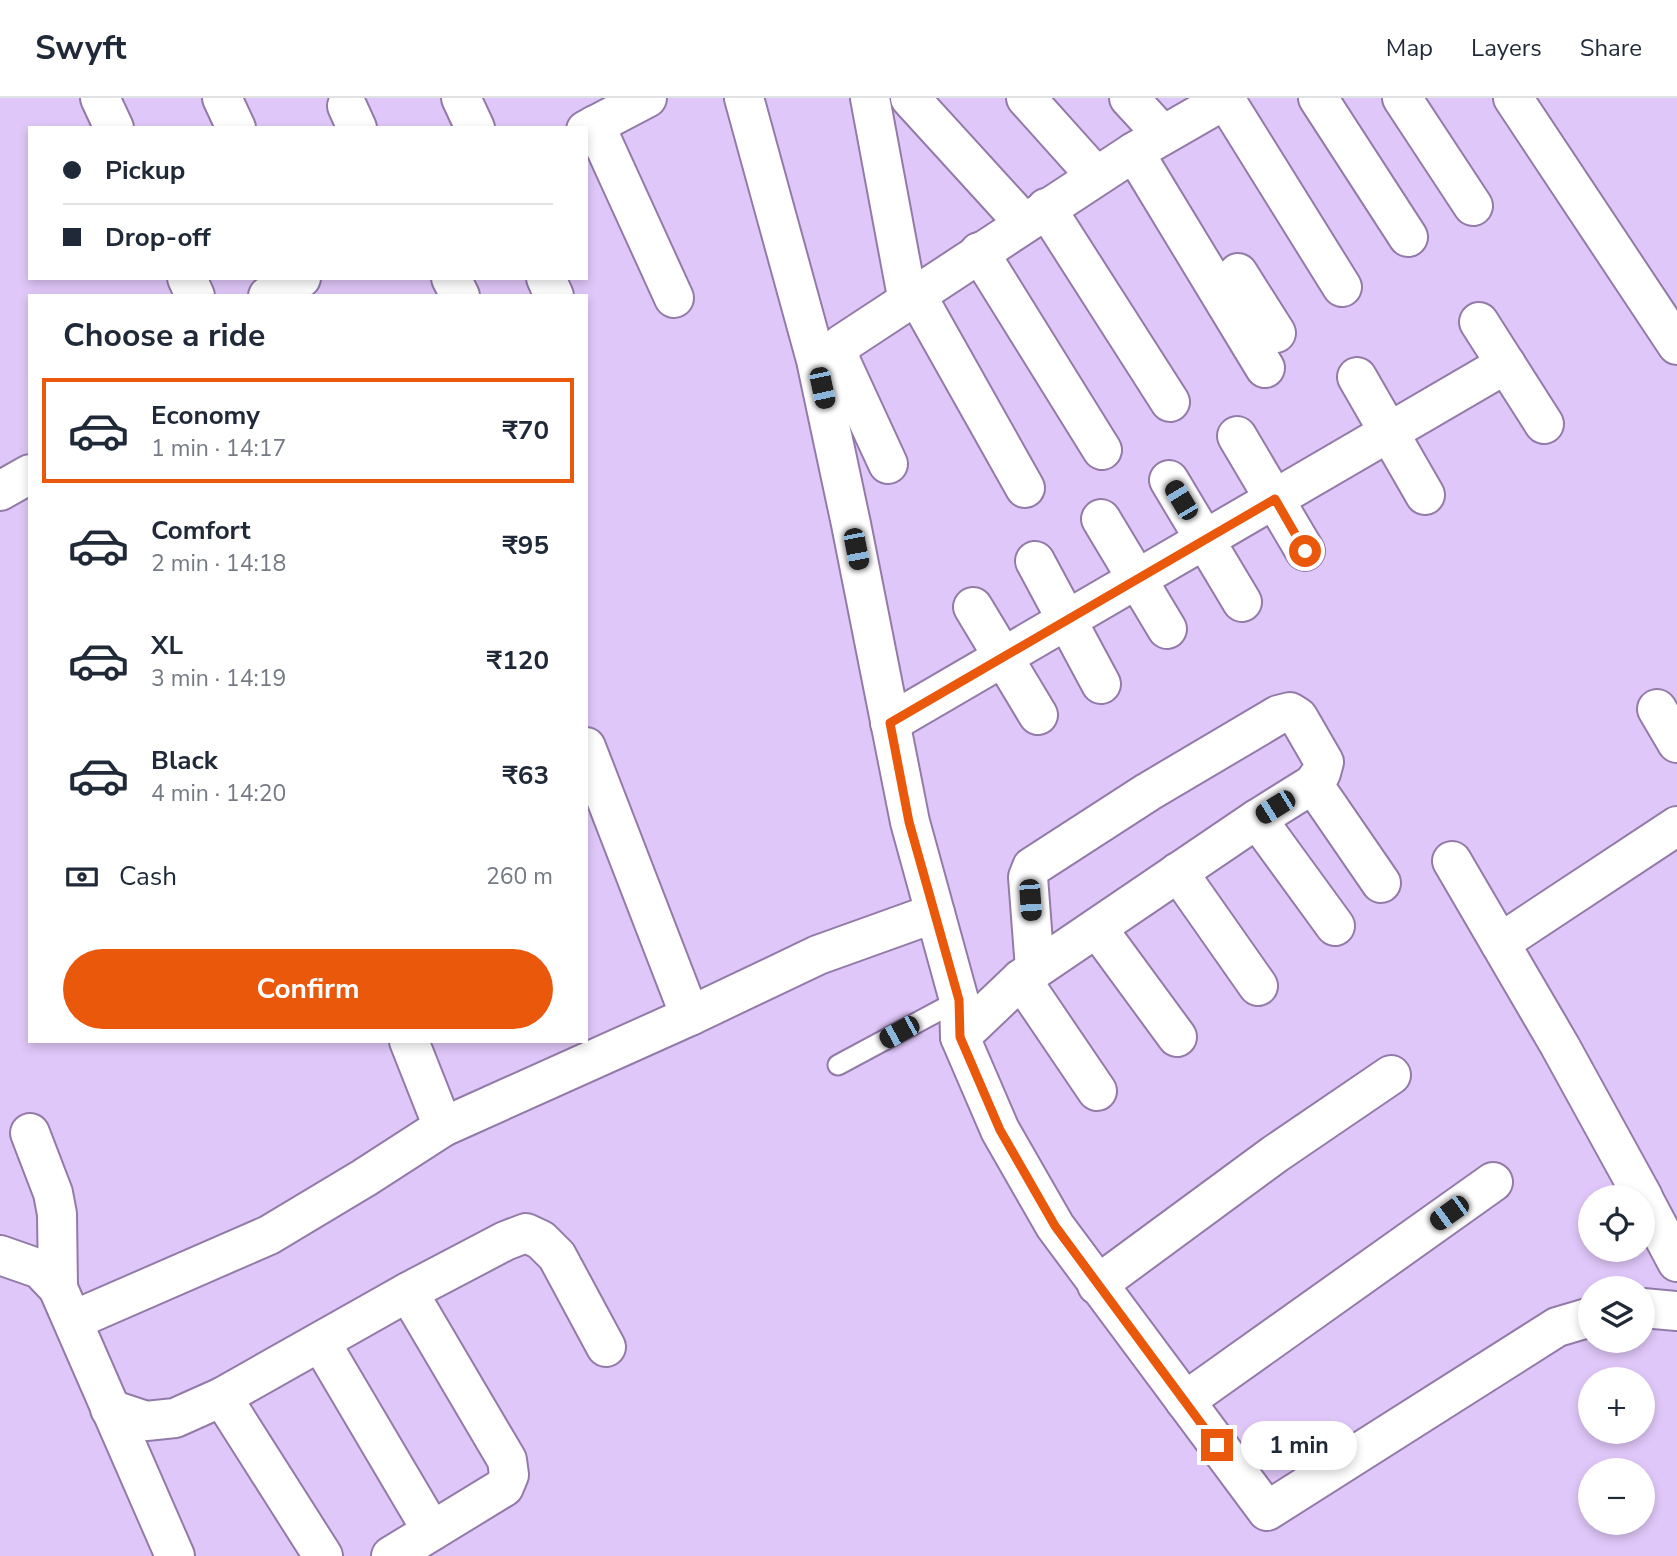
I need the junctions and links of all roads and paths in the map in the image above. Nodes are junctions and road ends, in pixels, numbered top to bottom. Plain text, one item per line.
1 (100, 98) edge
2 (222, 98) edge
3 (461, 98) edge
4 (647, 98) edge
5 (744, 98) edge
6 (870, 98) edge
7 (910, 98) edge
8 (1026, 98) edge
9 (1129, 98) edge
10 (1318, 98) edge
11 (1402, 98) edge
12 (1513, 98) edge
13 (1227, 99) edge
14 (113, 126) edge
15 (235, 126) edge
16 (474, 126) edge
17 (591, 128) edge
18 (1150, 142) junction
19 (1096, 176) junction
20 (1473, 206) dead end
21 (1035, 216) junction
22 (1408, 237) dead end
23 (979, 252) junction
24 (298, 280) edge
25 (1342, 287) dead end
26 (272, 294) edge
27 (674, 298) dead end
28 (912, 299) junction
29 (1479, 322) dead end
30 (1677, 345) edge
31 (1270, 350) dead end
32 (1506, 364) junction
33 (1356, 377) dead end
34 (1170, 402) dead end
35 (1544, 424) dead end
36 (1389, 432) junction
37 (1237, 436) dead end
38 (1102, 450) dead end
39 (888, 464) dead end
40 (28, 475) edge
41 (1169, 480) dead end
42 (1025, 488) dead end
43 (0, 491) edge
44 (1425, 495) dead end
45 (1275, 499) junction
46 (1101, 519) dead end
47 (1205, 540) junction
48 (1305, 551) dead end
49 (1035, 561) dead end
50 (1136, 580) junction
51 (1242, 602) dead end
52 (973, 607) dead end
53 (1068, 620) junction
54 (1167, 629) dead end
55 (1003, 657) junction
56 (1101, 684) dead end
57 (1657, 709) dead end
58 (1038, 715) dead end
59 (890, 723) junction
60 (1677, 743) edge
61 (588, 752) edge
62 (1313, 784) junction
63 (1256, 819) junction
64 (1677, 826) edge
65 (1452, 861) dead end
66 (1178, 872) junction
67 (1381, 883) dead end
68 (935, 913) junction
69 (1335, 926) dead end
70 (1097, 928) junction
71 (1500, 943) junction
72 (1028, 974) junction
73 (1258, 986) dead end
74 (959, 1000) junction
75 (690, 1016) junction
76 (960, 1037) junction
77 (1177, 1037) dead end
78 (410, 1043) edge
79 (838, 1065) dead end
80 (1391, 1075) dead end
81 (1097, 1091) dead end
82 (443, 1126) junction
83 (30, 1133) dead end
84 (1493, 1182) dead end
85 (1636, 1185) edge
86 (1655, 1220) edge
87 (0, 1255) edge
88 (1677, 1262) edge
89 (1097, 1285) junction
90 (408, 1292) junction
91 (66, 1304) junction
92 (1655, 1309) edge
93 (1677, 1311) edge
94 (1578, 1321) edge
95 (321, 1343) junction
96 (606, 1347) dead end
97 (222, 1397) junction
98 (1185, 1401) junction
99 (110, 1409) junction
100 (432, 1531) junction
101 (175, 1556) edge
102 (323, 1556) edge
103 (391, 1556) edge

1 - 14 street
2 - 15 street
3 - 16 street
4 - 17 street
5 - 59 street
6 - 28 street
7 - 21 street
8 - 19 street
9 - 18 street
10 - 22 street
11 - 20 street
12 - 30 street
13 - 18 street
13 - 25 street
17 - 27 street
18 - 19 street
18 - 31 street
19 - 21 street
21 - 23 street
21 - 34 street
23 - 28 street
23 - 38 street
24 - 26 street
28 - 39 street
28 - 42 street
29 - 32 street
32 - 35 street
32 - 36 street
33 - 36 street
36 - 44 street
36 - 45 street
37 - 45 street
40 - 43 street
41 - 47 street
45 - 47 street
45 - 48 street
46 - 50 street
47 - 50 street
47 - 51 street
49 - 53 street
50 - 53 street
50 - 54 street
52 - 55 street
53 - 55 street
53 - 56 street
55 - 58 street
55 - 59 street
57 - 60 street
59 - 68 street
61 - 75 street
62 - 63 street
62 - 67 street
62 - 72 street
63 - 66 street
63 - 69 street
64 - 71 street
65 - 71 street
66 - 70 street
66 - 73 street
68 - 74 street
68 - 75 street
70 - 72 street
70 - 77 street
71 - 85 street
72 - 76 street
72 - 81 street
74 - 76 street
74 - 79 lane
75 - 82 street
76 - 89 street
78 - 82 street
80 - 89 street
82 - 91 street
83 - 91 street
84 - 98 street
86 - 88 street
87 - 91 street
89 - 98 street
90 - 95 street
90 - 96 street
90 - 100 street
91 - 99 street
92 - 93 street
94 - 98 street
95 - 97 street
95 - 100 street
97 - 99 street
97 - 102 street
99 - 101 street
100 - 103 street

